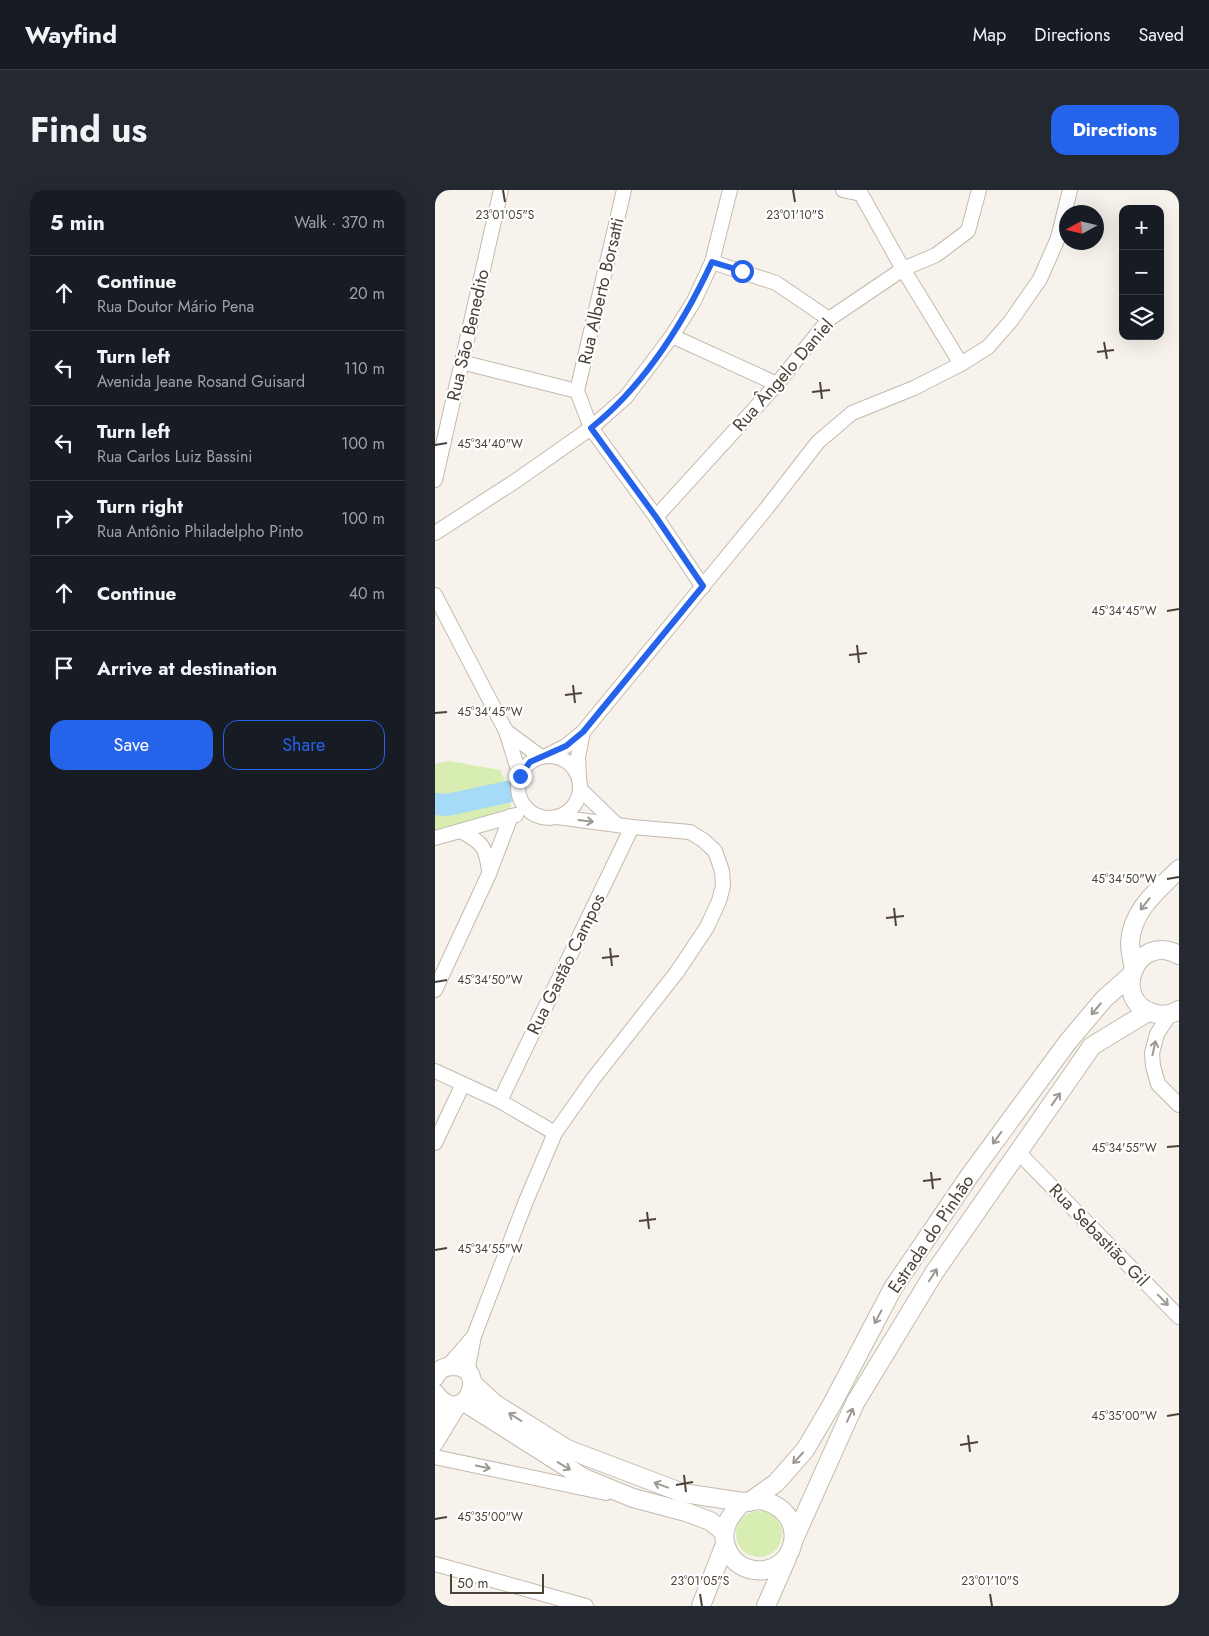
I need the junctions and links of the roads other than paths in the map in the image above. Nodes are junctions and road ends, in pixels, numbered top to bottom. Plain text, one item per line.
1 (501, 190) edge
2 (624, 190) edge
3 (730, 190) edge
4 (843, 190) edge
5 (979, 190) edge
6 (1070, 190) edge
7 (861, 192) edge
8 (712, 262) junction
9 (903, 269) junction
10 (829, 319) junction
11 (672, 336) junction
12 (461, 362) junction
13 (961, 364) junction
14 (777, 384) junction
15 (577, 391) junction
16 (591, 428) junction
17 (435, 476) edge
18 (656, 517) junction
19 (435, 533) edge
20 (703, 586) junction
21 (435, 595) edge
22 (506, 731) junction
23 (583, 732) junction
24 (543, 757) junction
25 (520, 776) junction
26 (579, 784) junction
27 (532, 813) junction
28 (511, 816) junction
29 (557, 817) junction
30 (616, 824) junction
31 (632, 827) junction
32 (461, 831) junction
33 (435, 838) edge
34 (1179, 869) edge
35 (489, 874) junction
36 (1179, 955) edge
37 (1132, 972) junction
38 (435, 990) edge
39 (1148, 1012) junction
40 (1176, 1012) edge
41 (435, 1072) edge
42 (463, 1084) junction
43 (500, 1101) junction
44 (1179, 1105) edge
45 (555, 1134) junction
46 (435, 1143) edge
47 (1019, 1153) junction
48 (1179, 1317) edge
49 (474, 1336) junction
50 (438, 1373) edge
51 (470, 1377) junction
52 (438, 1398) edge
53 (462, 1403) junction
54 (435, 1432) edge
55 (435, 1444) edge
56 (435, 1457) edge
57 (633, 1498) junction
58 (746, 1502) junction
59 (725, 1538) junction
60 (793, 1545) junction
61 (435, 1564) edge
62 (586, 1606) edge
63 (701, 1606) edge
64 (766, 1606) edge

1 - 12 street, Rua São Benedito
2 - 15 street, Rua Alberto Borsatti
3 - 8 street
4 - 7 street
5 - 9 street, Rua Ângelo Daniel
6 - 13 street
7 - 9 street
8 - 10 street
8 - 11 street
9 - 10 street, Rua Ângelo Daniel
9 - 13 street
10 - 14 street, Rua Ângelo Daniel
11 - 14 street
11 - 16 street
12 - 15 street
12 - 17 street, Rua São Benedito
13 - 20 street
14 - 18 street, Rua Ângelo Daniel
15 - 16 street
16 - 18 street
16 - 19 street
18 - 20 street
20 - 23 street
21 - 22 street
22 - 24 street
22 - 25 street
23 - 24 street
23 - 26 street
24 - 25 street
24 - 26 street
25 - 27 street
26 - 29 street
26 - 30 street
27 - 28 street
27 - 29 street
28 - 32 street
28 - 35 street
29 -> 30 street
30 - 31 street
31 - 43 street, Rua Gastão Campos
31 - 45 street
32 - 33 street
32 - 35 street
34 -> 37 street
35 - 38 street
36 - 37 street, Estrada do Pinhão
37 - 39 street
37 -> 58 street, Estrada do Pinhão
39 - 40 street
47 -> 39 street, Estrada do Pinhão
44 -> 40 street
41 - 42 street
42 - 43 street
42 - 46 street
43 - 45 street
45 - 49 street
47 -> 48 street, Rua Sebastião Gil
60 -> 47 street, Estrada do Pinhão
49 - 50 street
49 - 51 street
50 - 51 street
51 - 53 street
58 -> 51 street
52 - 53 street
52 - 54 street
53 - 55 street
53 -> 57 street
56 -> 57 street
57 - 59 street
58 - 59 street
58 - 60 street
59 - 60 street
59 - 63 street
60 - 64 street, Estrada do Pinhão
61 - 62 street

